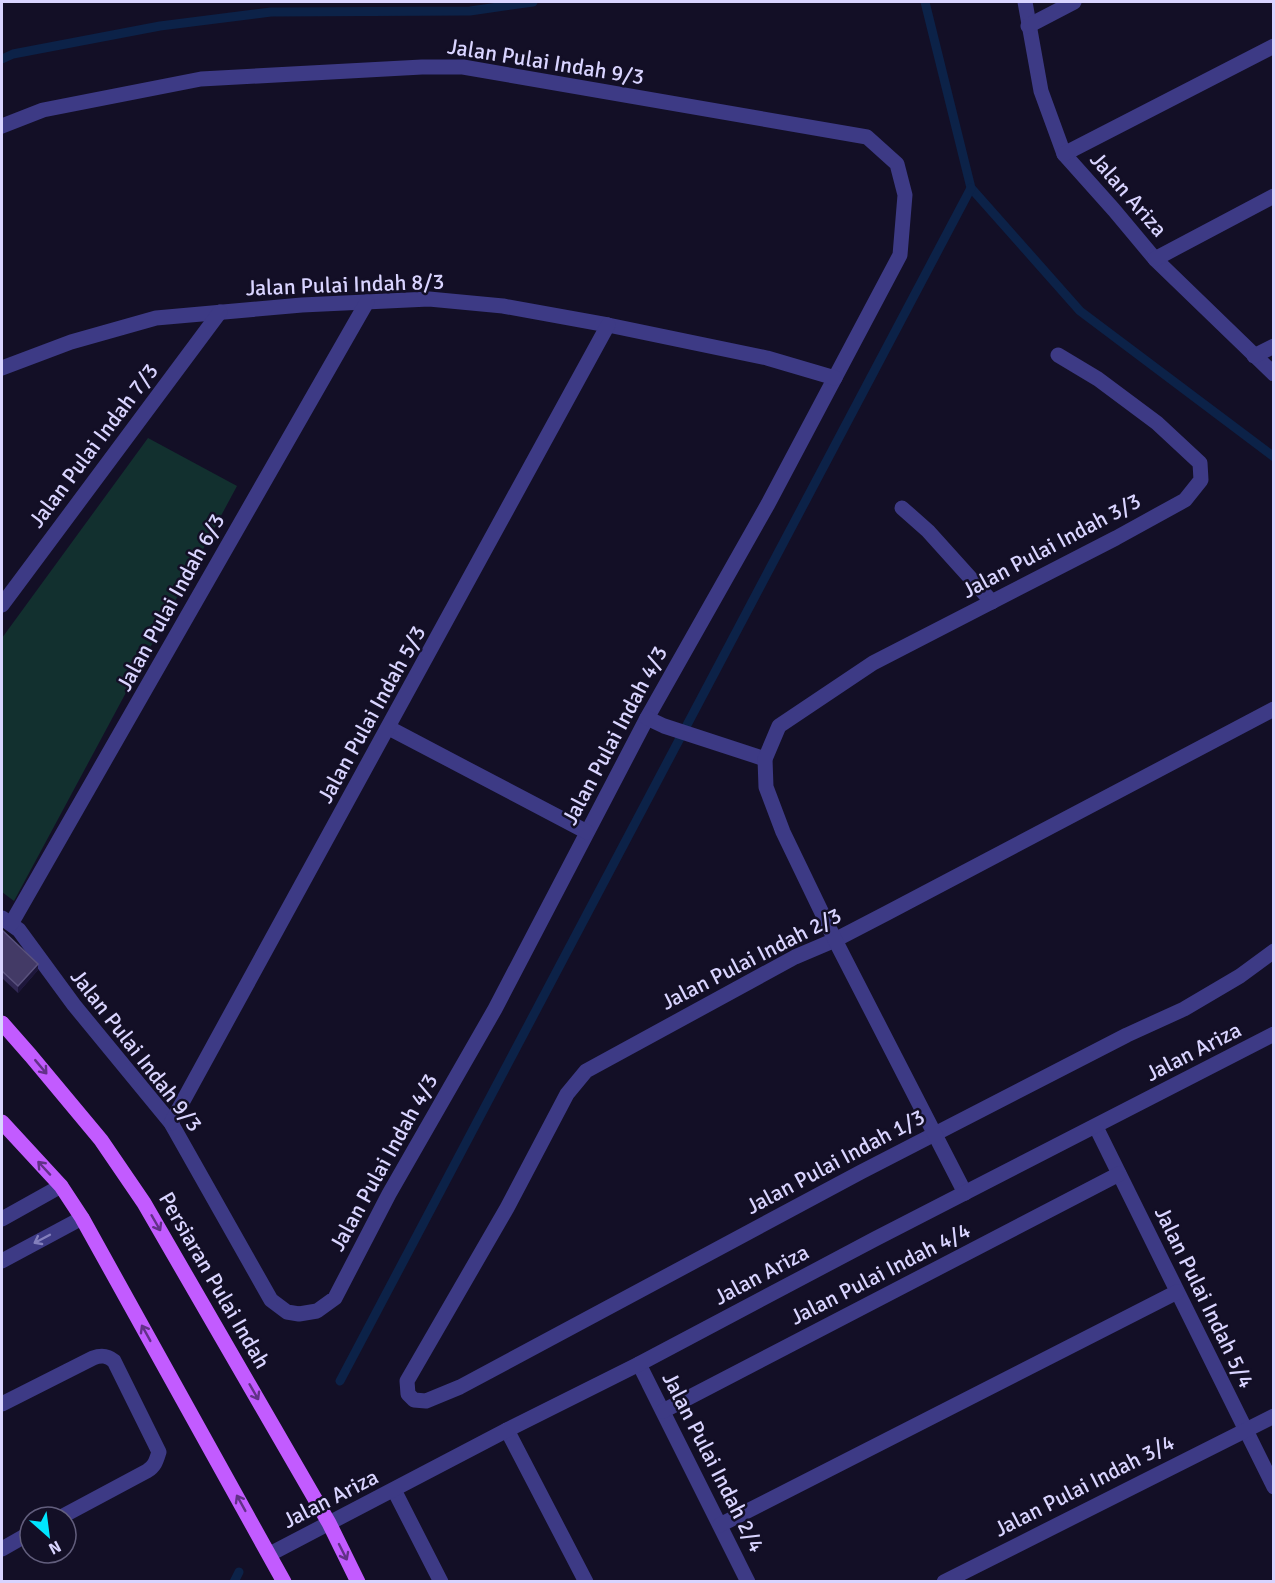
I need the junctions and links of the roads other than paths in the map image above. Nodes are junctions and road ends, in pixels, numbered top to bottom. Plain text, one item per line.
1 (1025, 2) edge
2 (1074, 2) edge
3 (1028, 26) junction
4 (1274, 46) edge
5 (2, 126) edge
6 (1064, 154) junction
7 (897, 164) joint
8 (1274, 196) edge
9 (1155, 259) junction
10 (367, 302) junction
11 (220, 312) junction
12 (608, 325) junction
13 (1274, 346) edge
14 (1058, 355) dead end
15 (1254, 357) junction
16 (2, 368) edge
17 (1274, 374) edge
18 (835, 378) junction
19 (902, 508) dead end
20 (992, 602) junction
21 (2, 605) edge
22 (1274, 709) edge
23 (651, 720) junction
24 (388, 728) junction
25 (765, 759) junction
26 (587, 832) junction
27 (6, 922) edge
28 (835, 940) junction
29 (9, 943) edge
30 (1274, 951) edge
31 (2, 1023) edge
32 (1274, 1034) edge
33 (2, 1122) edge
34 (171, 1123) junction
35 (1096, 1126) junction
36 (934, 1134) junction
37 (1119, 1174) junction
38 (61, 1186) junction
39 (965, 1193) junction
40 (82, 1218) junction
41 (2, 1219) edge
42 (2, 1261) edge
43 (1177, 1292) junction
44 (317, 1311) joint
45 (639, 1364) junction
46 (414, 1400) joint
47 (2, 1404) edge
48 (663, 1411) junction
49 (1274, 1416) edge
50 (507, 1430) junction
51 (1245, 1430) junction
52 (1274, 1487) edge
53 (394, 1490) junction
54 (78, 1508) edge
55 (328, 1523) junction
56 (720, 1525) junction
57 (18, 1540) edge
58 (2, 1549) edge
59 (270, 1554) junction
60 (284, 1581) edge
61 (358, 1581) edge
62 (441, 1581) edge
63 (586, 1581) edge
64 (748, 1581) edge
65 (944, 1581) edge

1 - 3 street, Jalan Ariza
2 - 3 street
3 - 6 street, Jalan Ariza
4 - 6 street
5 - 7 street, Jalan Pulai Indah 9/3
6 - 9 street, Jalan Ariza
7 - 18 street, Jalan Pulai Indah 4/3
8 - 9 street
9 - 15 street, Jalan Ariza
10 - 11 street, Jalan Pulai Indah 8/3
10 - 12 street, Jalan Pulai Indah 8/3
10 - 27 street, Jalan Pulai Indah 6/3
11 - 16 street, Jalan Pulai Indah 8/3
11 - 21 street, Jalan Pulai Indah 7/3
12 - 18 street, Jalan Pulai Indah 8/3
12 - 24 street, Jalan Pulai Indah 5/3
13 - 15 street
14 - 20 street, Jalan Pulai Indah 3/3
15 - 17 street, Jalan Ariza
18 - 23 street, Jalan Pulai Indah 4/3
19 - 20 street
20 - 25 street, Jalan Pulai Indah 3/3
22 - 28 street, Jalan Pulai Indah 2/3
23 - 25 street
23 - 26 street, Jalan Pulai Indah 4/3
24 - 26 street
24 - 34 street, Jalan Pulai Indah 5/3
25 - 28 street, Jalan Pulai Indah 3/3
26 - 44 street, Jalan Pulai Indah 4/3
27 - 29 street, Jalan Pulai Indah 6/3
27 - 34 street, Jalan Pulai Indah 9/3
28 - 36 street, Jalan Pulai Indah 3/3
28 - 46 street, Jalan Pulai Indah 2/3
30 - 36 street, Jalan Pulai Indah 1/3
31 -> 55 main road, Persiaran Pulai Indah
32 - 35 street, Jalan Ariza
38 -> 33 main road
34 - 44 street, Jalan Pulai Indah 9/3
35 - 37 street, Jalan Pulai Indah 5/4
35 - 39 street, Jalan Ariza
36 - 39 street, Jalan Pulai Indah 3/3
36 - 46 street, Jalan Pulai Indah 1/3
37 - 43 street, Jalan Pulai Indah 5/4
37 - 48 street, Jalan Pulai Indah 4/4
38 - 40 main road
38 - 41 street
39 - 45 street, Jalan Ariza
40 -> 42 street
59 -> 40 main road
43 - 51 street, Jalan Pulai Indah 5/4
43 - 56 street
45 - 48 street, Jalan Pulai Indah 2/4
45 - 50 street, Jalan Ariza
47 - 54 street
48 - 56 street, Jalan Pulai Indah 2/4
49 - 51 street, Jalan Pulai Indah 3/4
50 - 53 street, Jalan Ariza
50 - 63 street
51 - 52 street, Jalan Pulai Indah 5/4
51 - 65 street, Jalan Pulai Indah 3/4
53 - 55 street, Jalan Ariza
53 - 62 street
55 - 59 street, Jalan Ariza
55 -> 61 main road, Persiaran Pulai Indah
56 - 64 street, Jalan Pulai Indah 2/4
57 - 58 street
59 - 60 main road

